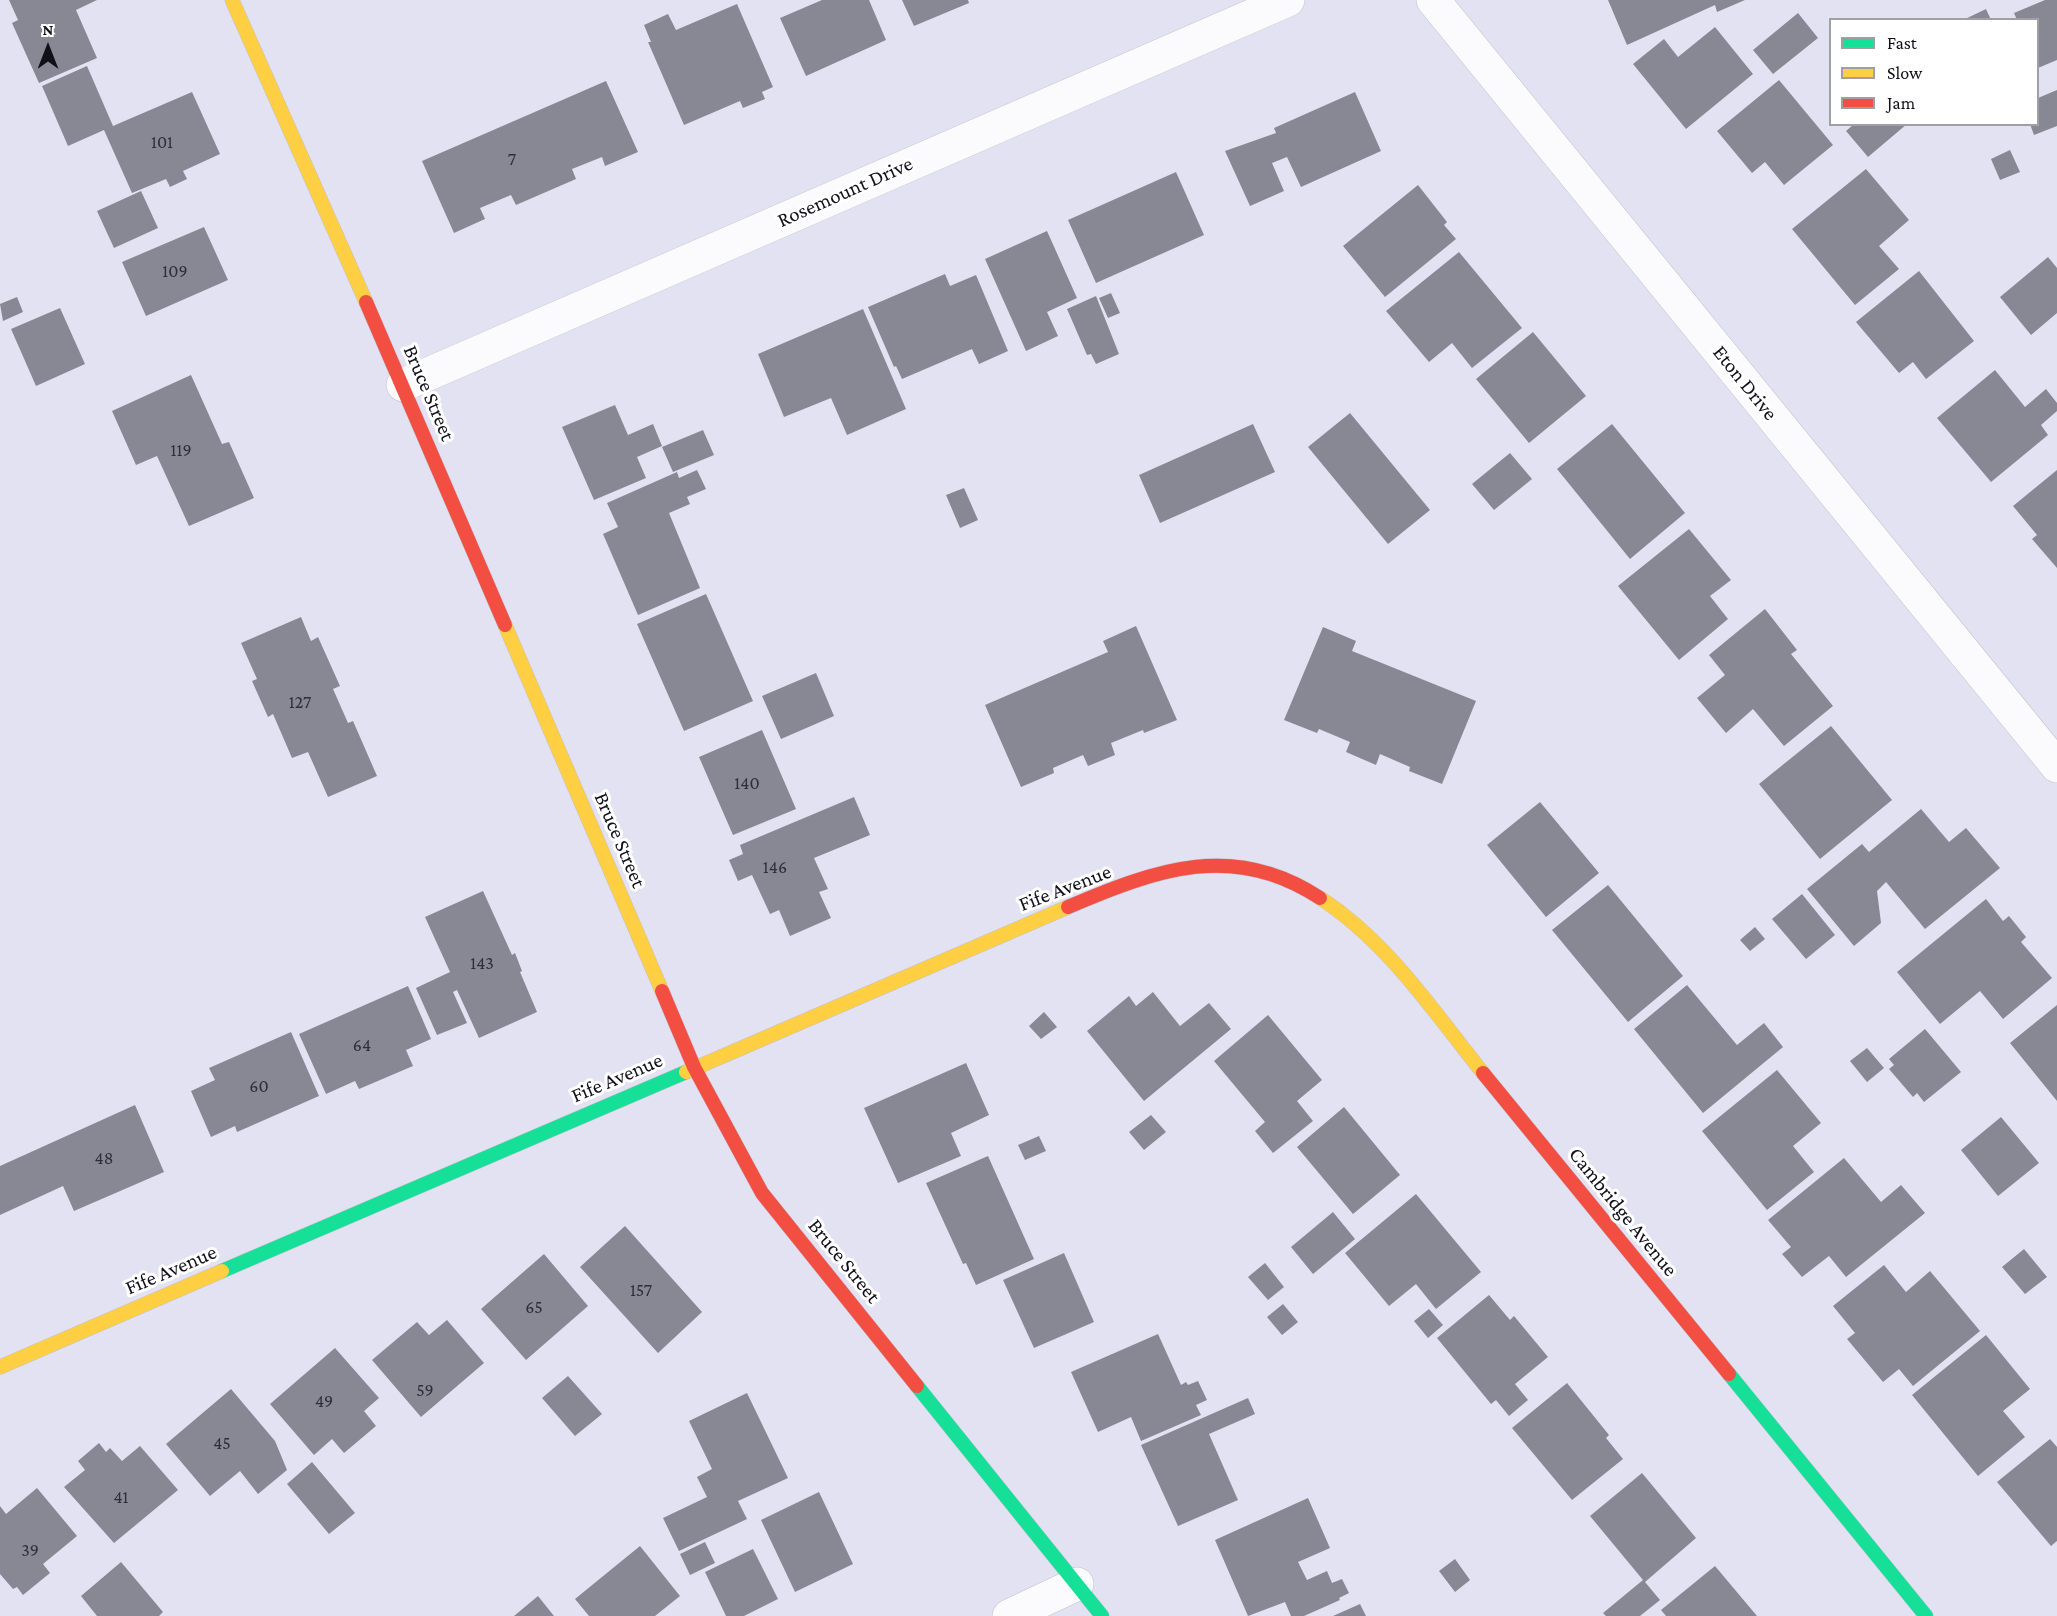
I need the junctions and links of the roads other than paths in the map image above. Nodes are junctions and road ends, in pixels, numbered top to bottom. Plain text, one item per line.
1 (232, 0) edge
2 (1288, 0) edge
3 (1433, 0) edge
4 (403, 385) junction
5 (2057, 766) edge
6 (1261, 869) joint
7 (694, 1067) junction
8 (0, 1367) edge
9 (1077, 1584) junction
10 (1010, 1616) edge
11 (1102, 1616) edge
12 (1926, 1616) edge

1 - 4 street, Bruce Street
2 - 4 street, Rosemount Drive
3 - 5 street, Eton Drive
4 - 7 street, Bruce Street
6 - 7 street, Fife Avenue
6 - 12 street, Cambridge Avenue
7 - 8 street, Fife Avenue
7 - 9 street, Bruce Street
9 - 10 street
9 - 11 street, Bruce Street

